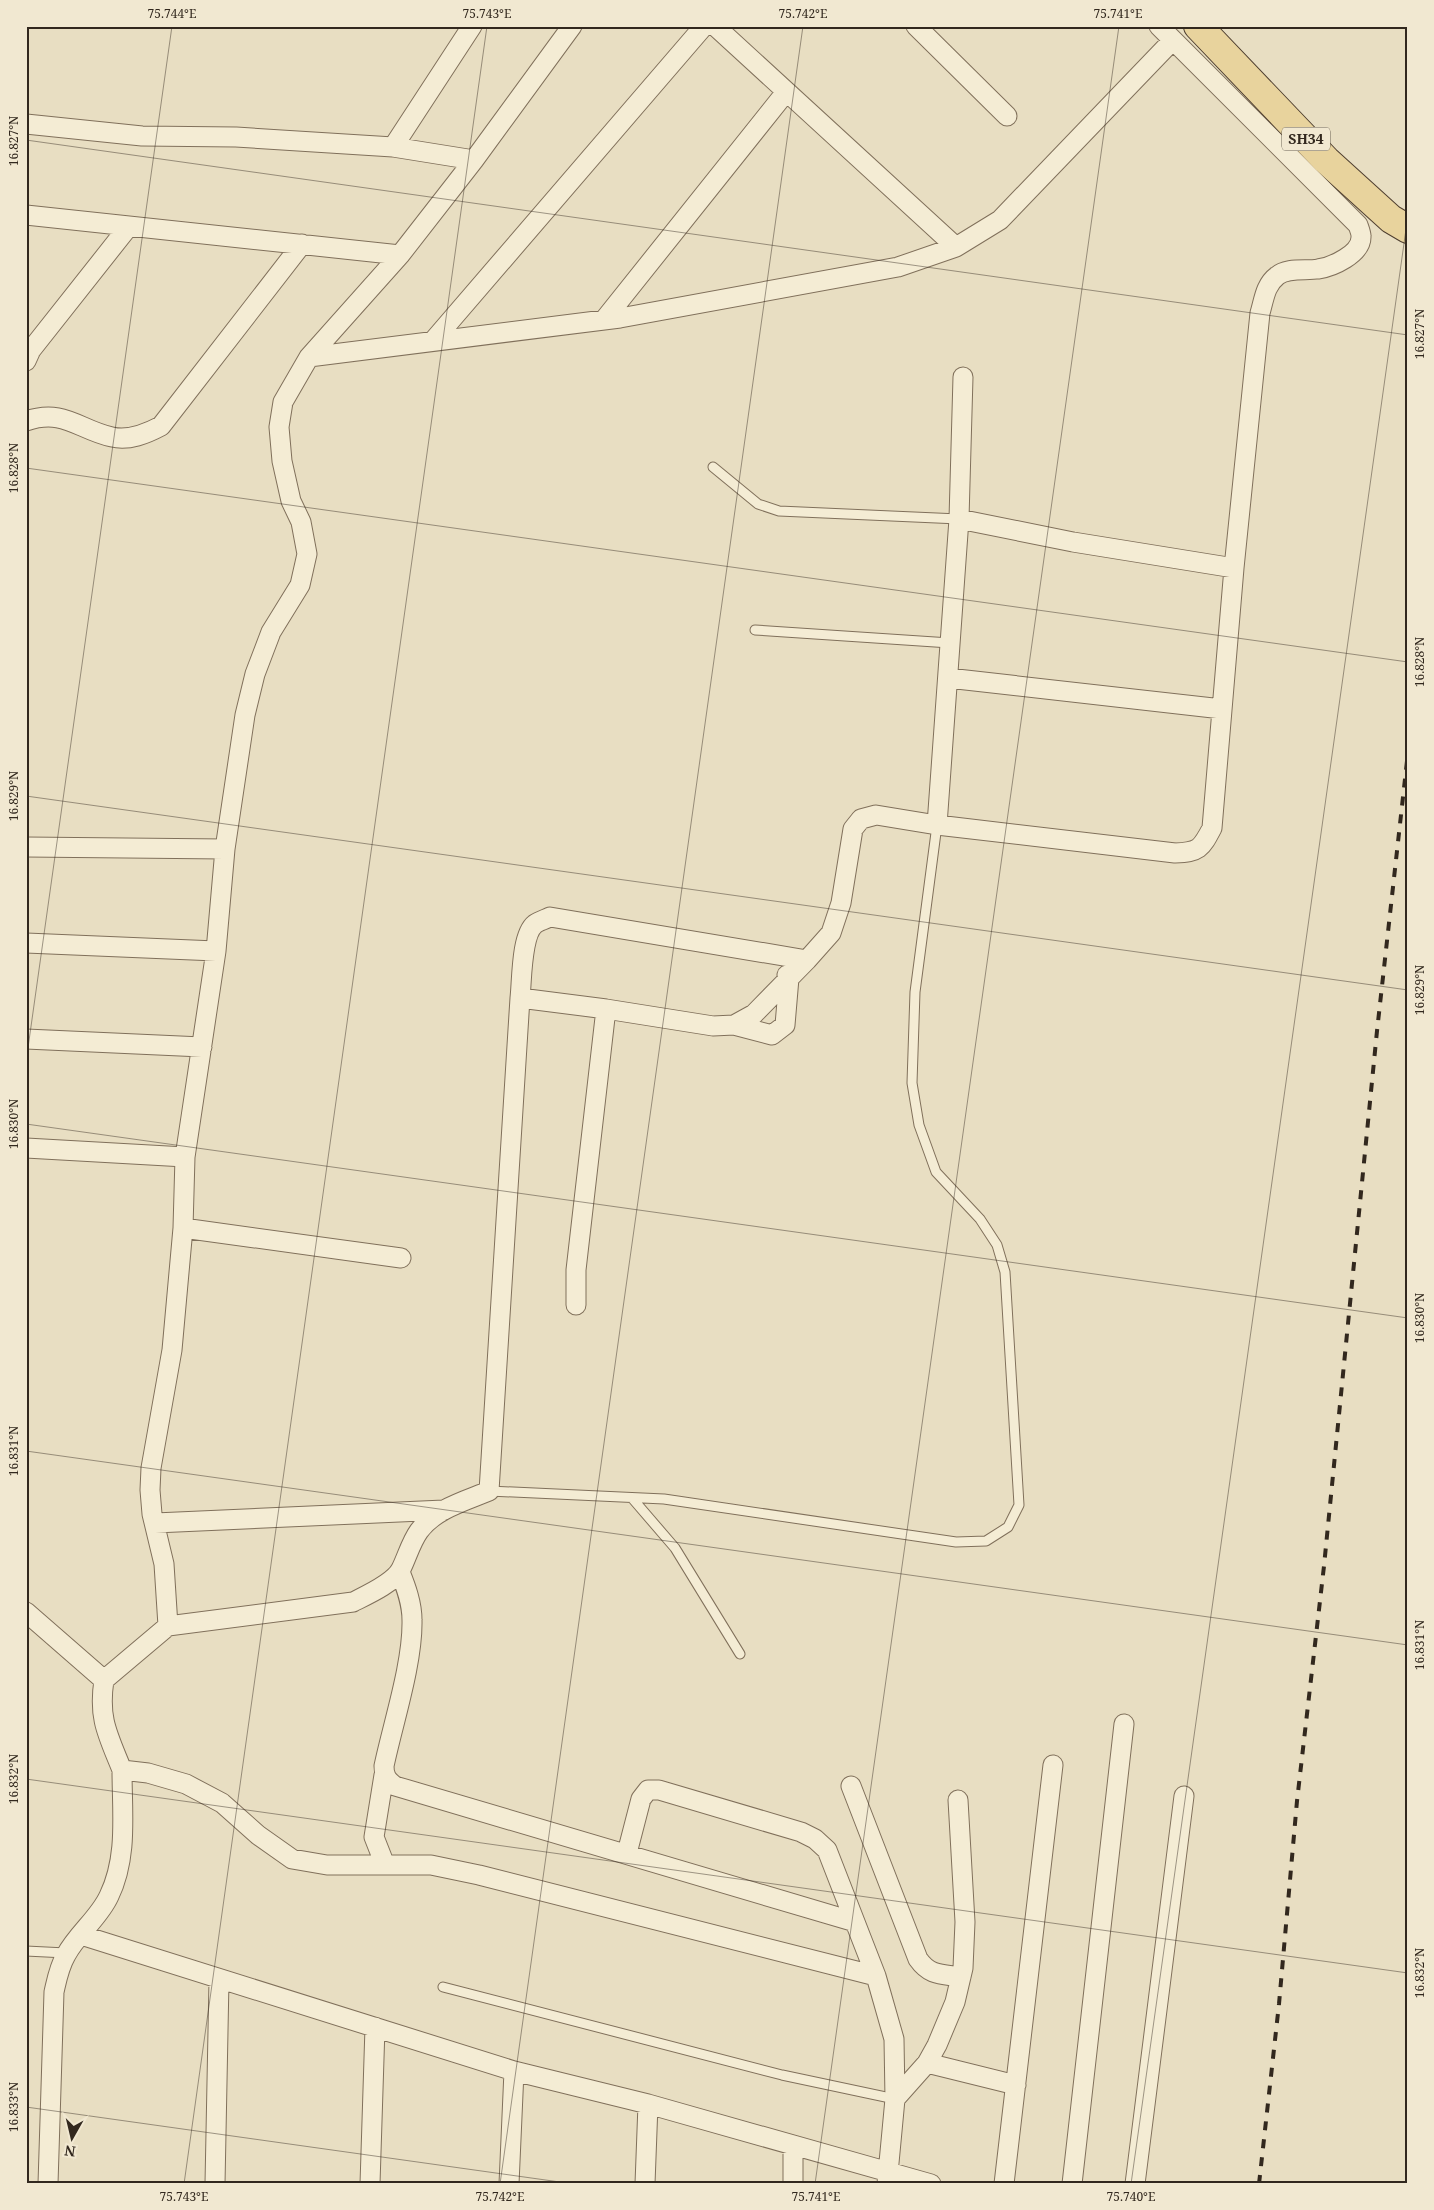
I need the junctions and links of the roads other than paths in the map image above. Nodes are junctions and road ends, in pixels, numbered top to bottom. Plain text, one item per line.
1 (472, 26) edge
2 (572, 26) edge
3 (704, 26) edge
4 (715, 26) edge
5 (916, 26) edge
6 (1159, 26) edge
7 (1205, 33) edge
8 (1173, 40) junction
9 (786, 92) junction
10 (1007, 116) dead end
11 (26, 124) edge
12 (393, 147) junction
13 (474, 160) junction
14 (26, 215) edge
15 (129, 226) junction
16 (1408, 229) edge
17 (302, 244) junction
18 (956, 247) junction
19 (400, 255) junction
20 (604, 320) junction
21 (433, 341) junction
22 (309, 357) junction
23 (26, 361) edge
24 (963, 376) dead end
25 (26, 421) edge
26 (713, 467) dead end
27 (959, 519) junction
28 (1234, 568) junction
29 (755, 630) dead end
30 (950, 642) junction
31 (948, 678) junction
32 (1222, 709) junction
33 (937, 824) junction
34 (26, 847) edge
35 (225, 849) junction
36 (26, 943) edge
37 (216, 951) junction
38 (776, 955) junction
39 (807, 960) junction
40 (789, 978) junction
41 (520, 998) junction
42 (606, 1009) junction
43 (734, 1025) junction
44 (26, 1039) edge
45 (202, 1047) junction
46 (26, 1148) edge
47 (185, 1157) junction
48 (184, 1228) junction
49 (401, 1258) dead end
50 (576, 1305) dead end
51 (489, 1491) junction
52 (632, 1498) junction
53 (444, 1510) junction
54 (154, 1523) junction
55 (400, 1572) junction
56 (26, 1612) edge
57 (168, 1626) junction
58 (740, 1654) dead end
59 (104, 1680) junction
60 (1124, 1724) dead end
61 (1053, 1765) dead end
62 (122, 1770) junction
63 (384, 1775) junction
64 (851, 1786) dead end
65 (1184, 1796) dead end
66 (958, 1800) dead end
67 (627, 1853) junction
68 (385, 1865) junction
69 (855, 1922) junction
70 (81, 1935) junction
71 (26, 1951) edge
72 (66, 1953) junction
73 (876, 1976) junction
74 (961, 1977) junction
75 (219, 1980) junction
76 (443, 1987) dead end
77 (375, 2027) junction
78 (927, 2063) junction
79 (514, 2071) junction
80 (1016, 2085) junction
81 (896, 2099) junction
82 (648, 2104) junction
83 (793, 2145) junction
84 (888, 2178) edge
85 (48, 2184) edge
86 (215, 2184) edge
87 (370, 2184) edge
88 (509, 2184) edge
89 (645, 2184) edge
90 (793, 2184) edge
91 (931, 2184) edge
92 (1004, 2184) edge
93 (1072, 2184) edge
94 (1136, 2184) edge

1 - 12 street
2 - 13 street
3 - 21 street
4 - 9 street
5 - 10 street
6 - 8 street
7 - 16 main road, SH34
8 - 18 street
8 - 28 street
9 - 18 street
9 - 20 street
11 - 12 street
12 - 13 street
13 - 19 street
14 - 15 street
15 - 17 street
15 - 23 street
17 - 19 street
17 - 25 street
18 - 20 street
19 - 22 street
20 - 21 street
21 - 22 street
22 - 35 street
24 - 27 street
26 - 27 lane
27 - 28 street
27 - 30 street
28 - 32 street
29 - 30 lane
30 - 31 street
31 - 32 street
31 - 33 street
32 - 33 street
33 - 39 street
33 - 52 lane
34 - 35 street
35 - 37 street
36 - 37 street
37 - 45 street
38 - 39 street
38 - 40 street
38 - 41 street
39 - 40 street
40 - 43 street
40 - 43 street
41 - 42 street
41 - 51 street
42 - 43 street
42 - 50 street
44 - 45 street
45 - 47 street
46 - 47 street
47 - 48 street
48 - 49 street
48 - 54 street
51 - 52 lane
51 - 53 street
52 - 58 lane
53 - 54 street
53 - 55 street
54 - 57 street
55 - 57 street
55 - 63 street
56 - 59 street
57 - 59 street
59 - 62 street
60 - 93 street
61 - 80 street
62 - 68 street
62 - 70 street
63 - 67 street
63 - 68 street
64 - 74 street
65 - 94 street
66 - 74 street
67 - 69 street
67 - 69 street
68 - 73 street
69 - 73 street
70 - 72 street
70 - 75 street
71 - 72 lane
72 - 85 street
73 - 81 street
74 - 78 street
75 - 77 street
75 - 86 street
76 - 81 lane
77 - 79 street
77 - 87 street
78 - 80 street
78 - 81 street
79 - 82 street
79 - 88 street
80 - 92 street
81 - 84 street
82 - 83 street
82 - 89 street
83 - 84 street
83 - 90 street
84 - 91 street

